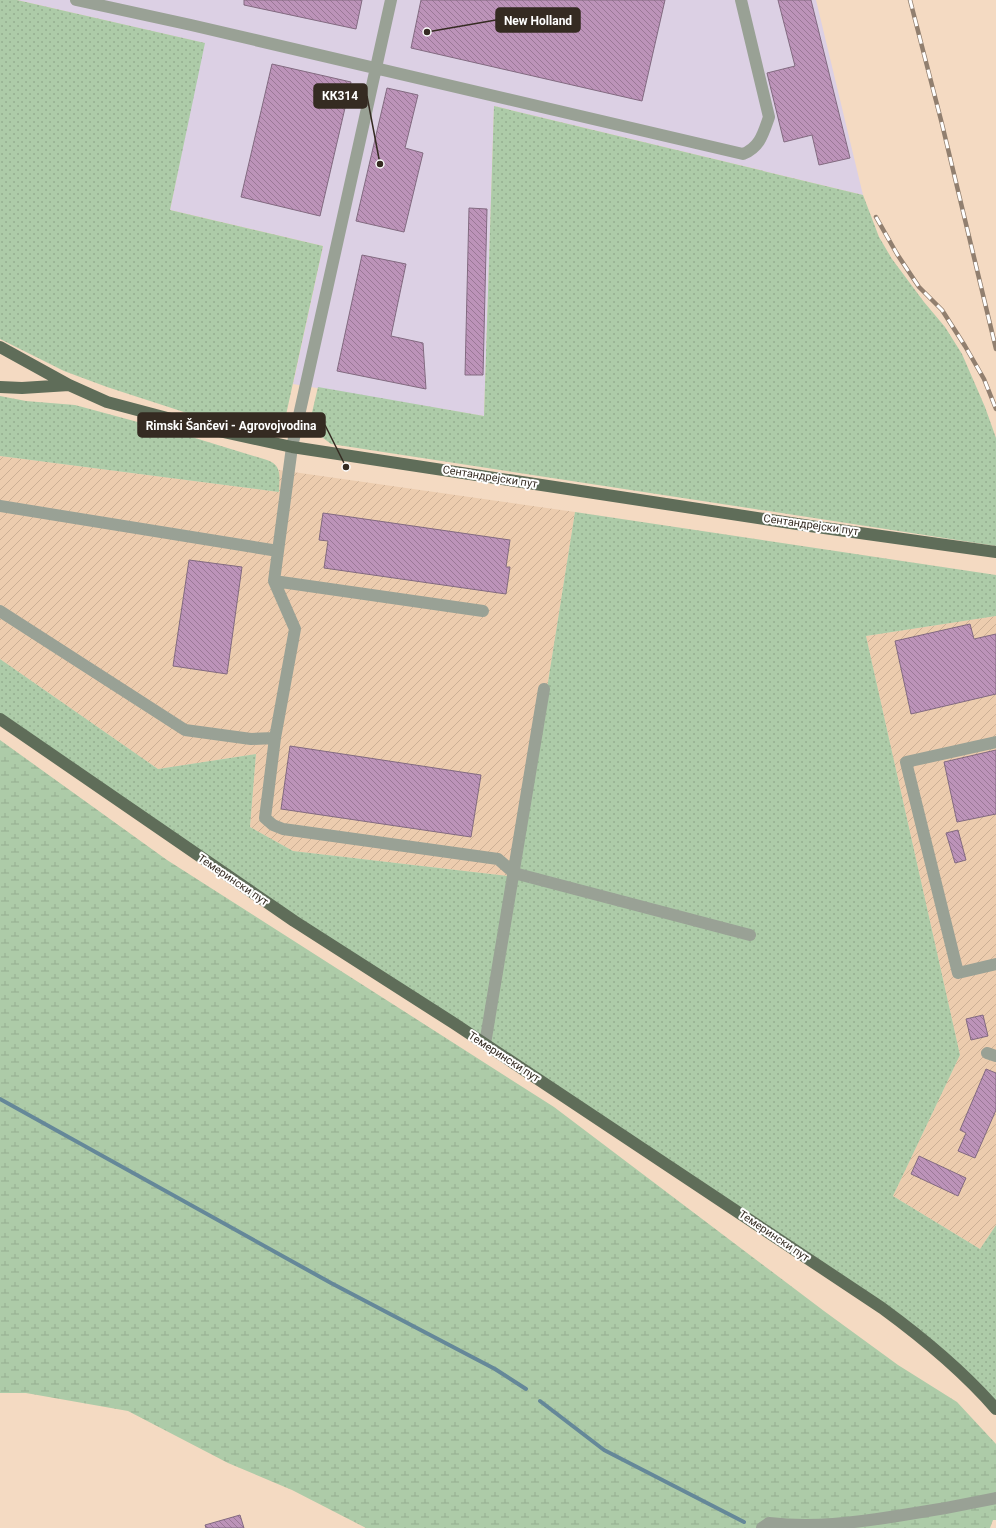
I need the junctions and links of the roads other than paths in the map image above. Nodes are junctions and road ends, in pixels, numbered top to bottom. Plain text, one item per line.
1 (76, 0) edge
2 (390, 0) edge
3 (741, 0) edge
4 (376, 68) junction
5 (0, 347) edge
6 (69, 385) junction
7 (0, 387) edge
8 (292, 447) junction
9 (0, 506) edge
10 (278, 551) junction
11 (996, 552) edge
12 (274, 581) junction
13 (0, 611) edge
14 (483, 611) dead end
15 (544, 689) dead end
16 (0, 719) edge
17 (275, 738) junction
18 (996, 742) edge
19 (514, 872) junction
20 (750, 935) dead end
21 (996, 964) edge
22 (485, 1044) junction
23 (996, 1409) edge
24 (996, 1498) edge
25 (762, 1528) edge

1 - 4 street
2 - 4 street
3 - 4 street
4 - 8 street
5 - 6 main road, Сентандрејски пут
6 - 7 main road
6 - 8 main road, Сентандрејски пут
8 - 10 street
8 - 11 main road, Сентандрејски пут
9 - 10 street
10 - 12 street
12 - 14 street
12 - 17 street
13 - 17 street
15 - 19 street
16 - 22 main road, Темерински пут
17 - 19 street
18 - 21 street
19 - 20 street
19 - 22 street
22 - 23 main road, Темерински пут
24 - 25 street

